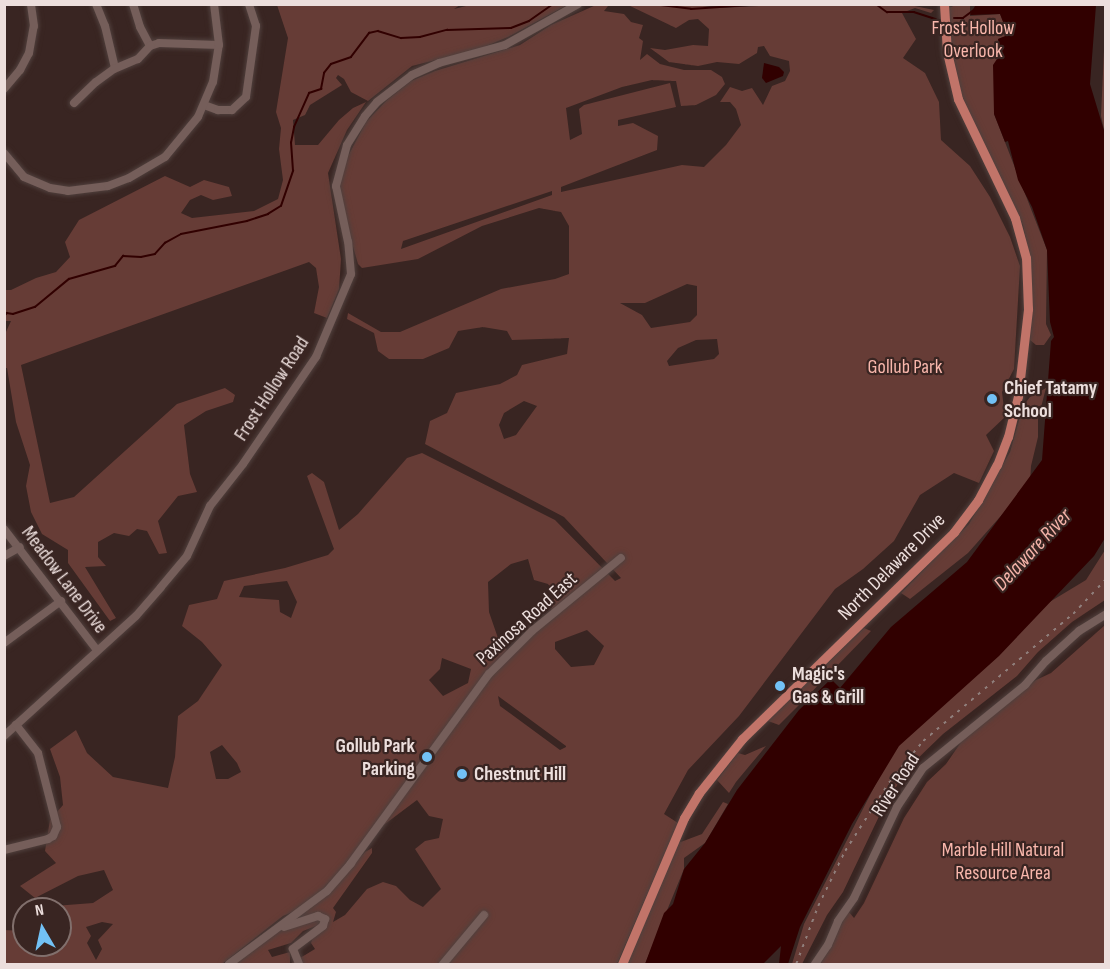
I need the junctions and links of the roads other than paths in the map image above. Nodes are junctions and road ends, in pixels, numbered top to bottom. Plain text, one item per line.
1 (32, 4) edge
2 (96, 4) edge
3 (133, 4) edge
4 (214, 4) edge
5 (249, 4) edge
6 (578, 4) edge
7 (944, 4) edge
8 (219, 45) junction
9 (150, 46) junction
10 (116, 68) junction
11 (5, 89) edge
12 (74, 103) dead end
13 (204, 105) junction
14 (4, 153) edge
15 (4, 529) edge
16 (20, 547) junction
17 (4, 556) edge
18 (621, 558) dead end
19 (61, 601) junction
20 (1106, 614) edge
21 (4, 643) edge
22 (97, 650) junction
23 (16, 725) junction
24 (4, 736) edge
25 (4, 850) edge
26 (484, 915) dead end
27 (277, 930) junction
28 (229, 964) edge
29 (299, 964) edge
30 (443, 964) edge
31 (622, 964) edge
32 (815, 964) edge

1 - 11 street
2 - 10 street
3 - 9 street
4 - 8 street
5 - 13 street
6 - 22 street, Frost Hollow Road
7 - 31 main road, North Delaware Drive
8 - 9 street
8 - 13 street
9 - 10 street
10 - 12 street
13 - 14 street
15 - 16 street, Meadow Lane Drive
16 - 17 street
16 - 19 street, Meadow Lane Drive
18 - 27 street, Paxinosa Road East
19 - 21 street
19 - 22 street, Meadow Lane Drive
20 - 32 street, River Road
22 - 23 street, Frost Hollow Road
23 - 24 street, Frost Hollow Road
23 - 25 street
26 - 30 street
27 - 28 street, Paxinosa Road East
27 - 29 street, Paxinosa Road East

